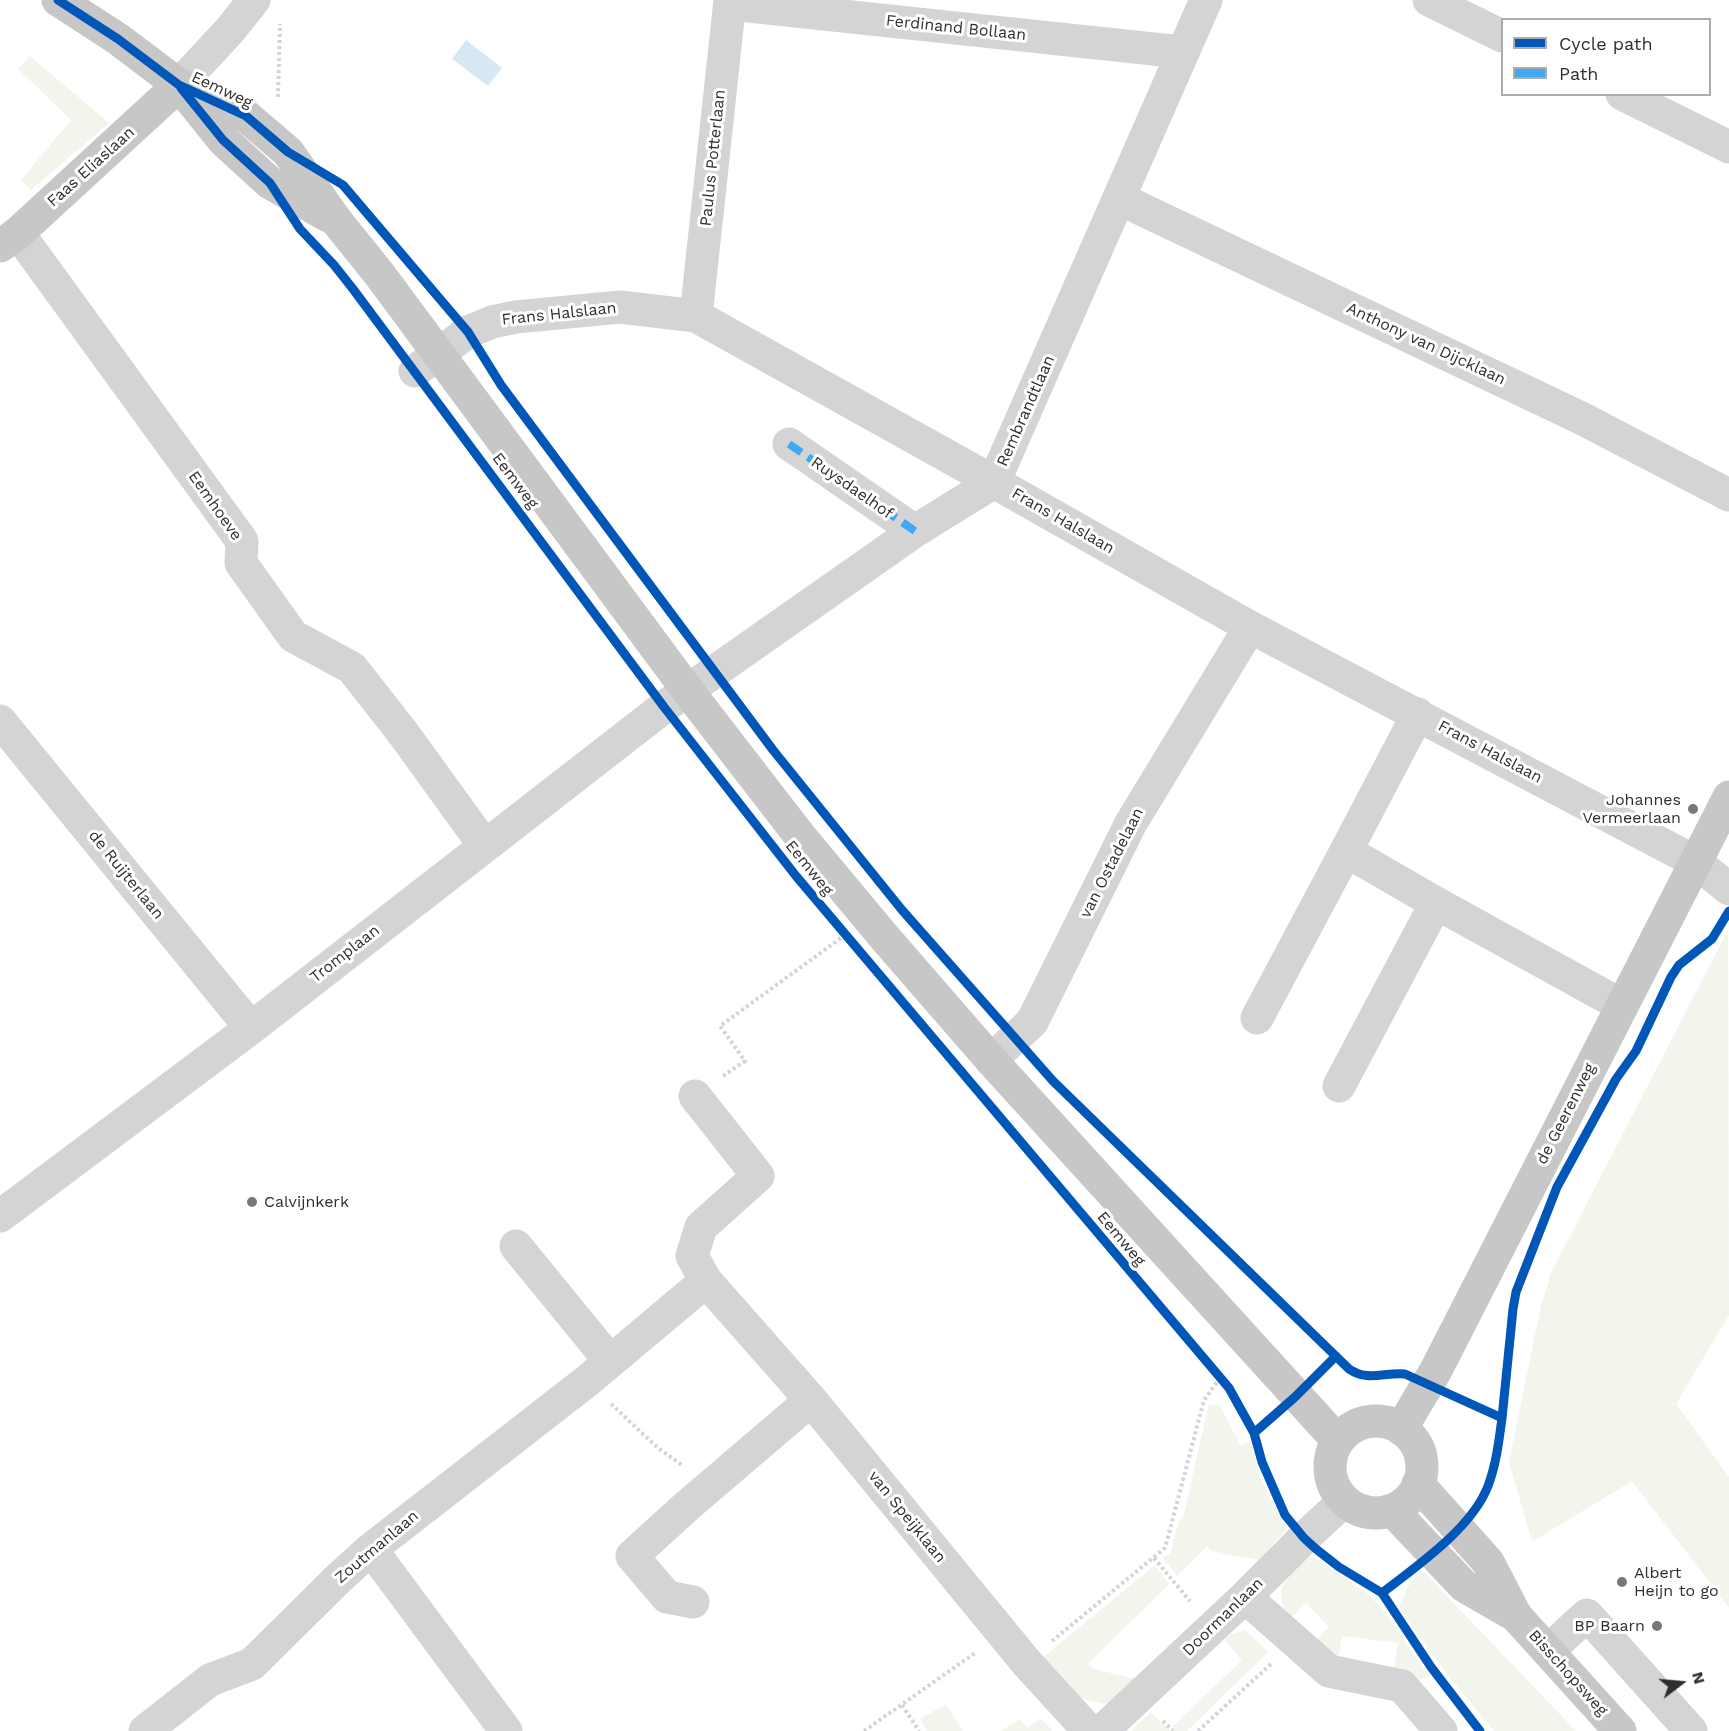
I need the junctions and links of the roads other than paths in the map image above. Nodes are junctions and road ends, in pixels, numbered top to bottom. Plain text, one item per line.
1 (58, 0) edge
2 (1206, 0) edge
3 (1429, 0) edge
4 (730, 2) edge
5 (265, 8) edge
6 (1501, 35) edge
7 (1182, 52) junction
8 (179, 85) junction
9 (1626, 96) edge
10 (1729, 147) edge
11 (1119, 198) junction
12 (335, 219) junction
13 (9, 240) edge
14 (696, 316) junction
15 (426, 363) junction
16 (789, 444) dead end
17 (994, 482) junction
18 (1729, 495) edge
19 (915, 531) junction
20 (1250, 627) junction
21 (688, 691) junction
22 (1418, 714) junction
23 (5, 738) edge
24 (1729, 797) edge
25 (484, 845) junction
26 (1346, 851) junction
27 (1696, 862) junction
28 (1729, 889) edge
29 (1436, 903) junction
30 (1621, 1005) junction
31 (1257, 1018) dead end
32 (251, 1028) junction
33 (991, 1060) junction
34 (1339, 1086) dead end
35 (695, 1096) road end
36 (0, 1216) edge
37 (516, 1246) dead end
38 (706, 1281) junction
39 (598, 1371) junction
40 (811, 1400) junction
41 (1401, 1429) junction
42 (1338, 1441) junction
43 (1418, 1484) junction
44 (1344, 1501) junction
45 (1392, 1510) junction
46 (371, 1549) junction
47 (1245, 1597) junction
48 (693, 1602) dead end
49 (1516, 1616) junction
50 (1549, 1650) junction
51 (145, 1731) edge
52 (506, 1731) edge
53 (1089, 1731) edge
54 (1102, 1731) edge
55 (1441, 1731) edge
56 (1620, 1731) edge
57 (1691, 1731) edge

1 - 8 main road
2 - 7 street, Rembrandtlaan
3 - 6 street
4 - 7 street, Ferdinand Bollaan
4 - 14 street, Paulus Potterlaan
5 - 8 street
7 - 11 street, Rembrandtlaan
8 - 12 main road, Eemweg
8 - 12 main road, Eemweg
8 - 13 main road, Faas Eliaslaan
9 - 10 street
11 - 17 street, Rembrandtlaan
11 - 18 street, Anthony van Dijcklaan
12 - 15 main road, Eemweg
13 - 25 street, Eemhoeve
14 - 15 street, Frans Halslaan
14 - 17 street, Frans Halslaan
15 - 21 main road, Eemweg
16 - 19 street, Ruysdaelhof
17 - 19 street, Rembrandtlaan
17 - 20 street, Frans Halslaan
19 - 21 street, Rembrandtlaan
20 - 22 street, Frans Halslaan
20 - 33 street, van Ostadelaan
21 - 25 street, Tromplaan
21 - 33 main road, Eemweg
22 - 26 street
22 - 27 street, Frans Halslaan
23 - 32 street, de Ruijterlaan
24 - 27 main road, de Geerenweg
25 - 32 street, Tromplaan
26 - 29 street
26 - 31 street
27 - 28 street, Frans Halslaan
27 - 30 main road, de Geerenweg
29 - 30 street
29 - 34 street
30 - 41 main road, de Geerenweg
32 - 36 street, Tromplaan
33 - 42 main road, Eemweg
35 - 38 street, van Speijklaan
37 - 39 street
38 - 39 street
38 - 40 street, van Speijklaan
39 - 46 street, Zoutmanlaan
40 - 48 street
40 - 53 street, van Speijklaan
41 - 42 main road
41 - 43 main road
42 - 44 main road
43 - 45 main road
43 - 49 main road, Bisschopsweg
44 - 45 main road
44 - 47 street, Doormanlaan
45 - 49 main road, Bisschopsweg
46 - 51 street, Zoutmanlaan
46 - 52 street
47 - 54 street, Doormanlaan
47 - 55 street
49 - 50 main road, Bisschopsweg
50 - 56 main road, Bisschopsweg
50 - 57 street

